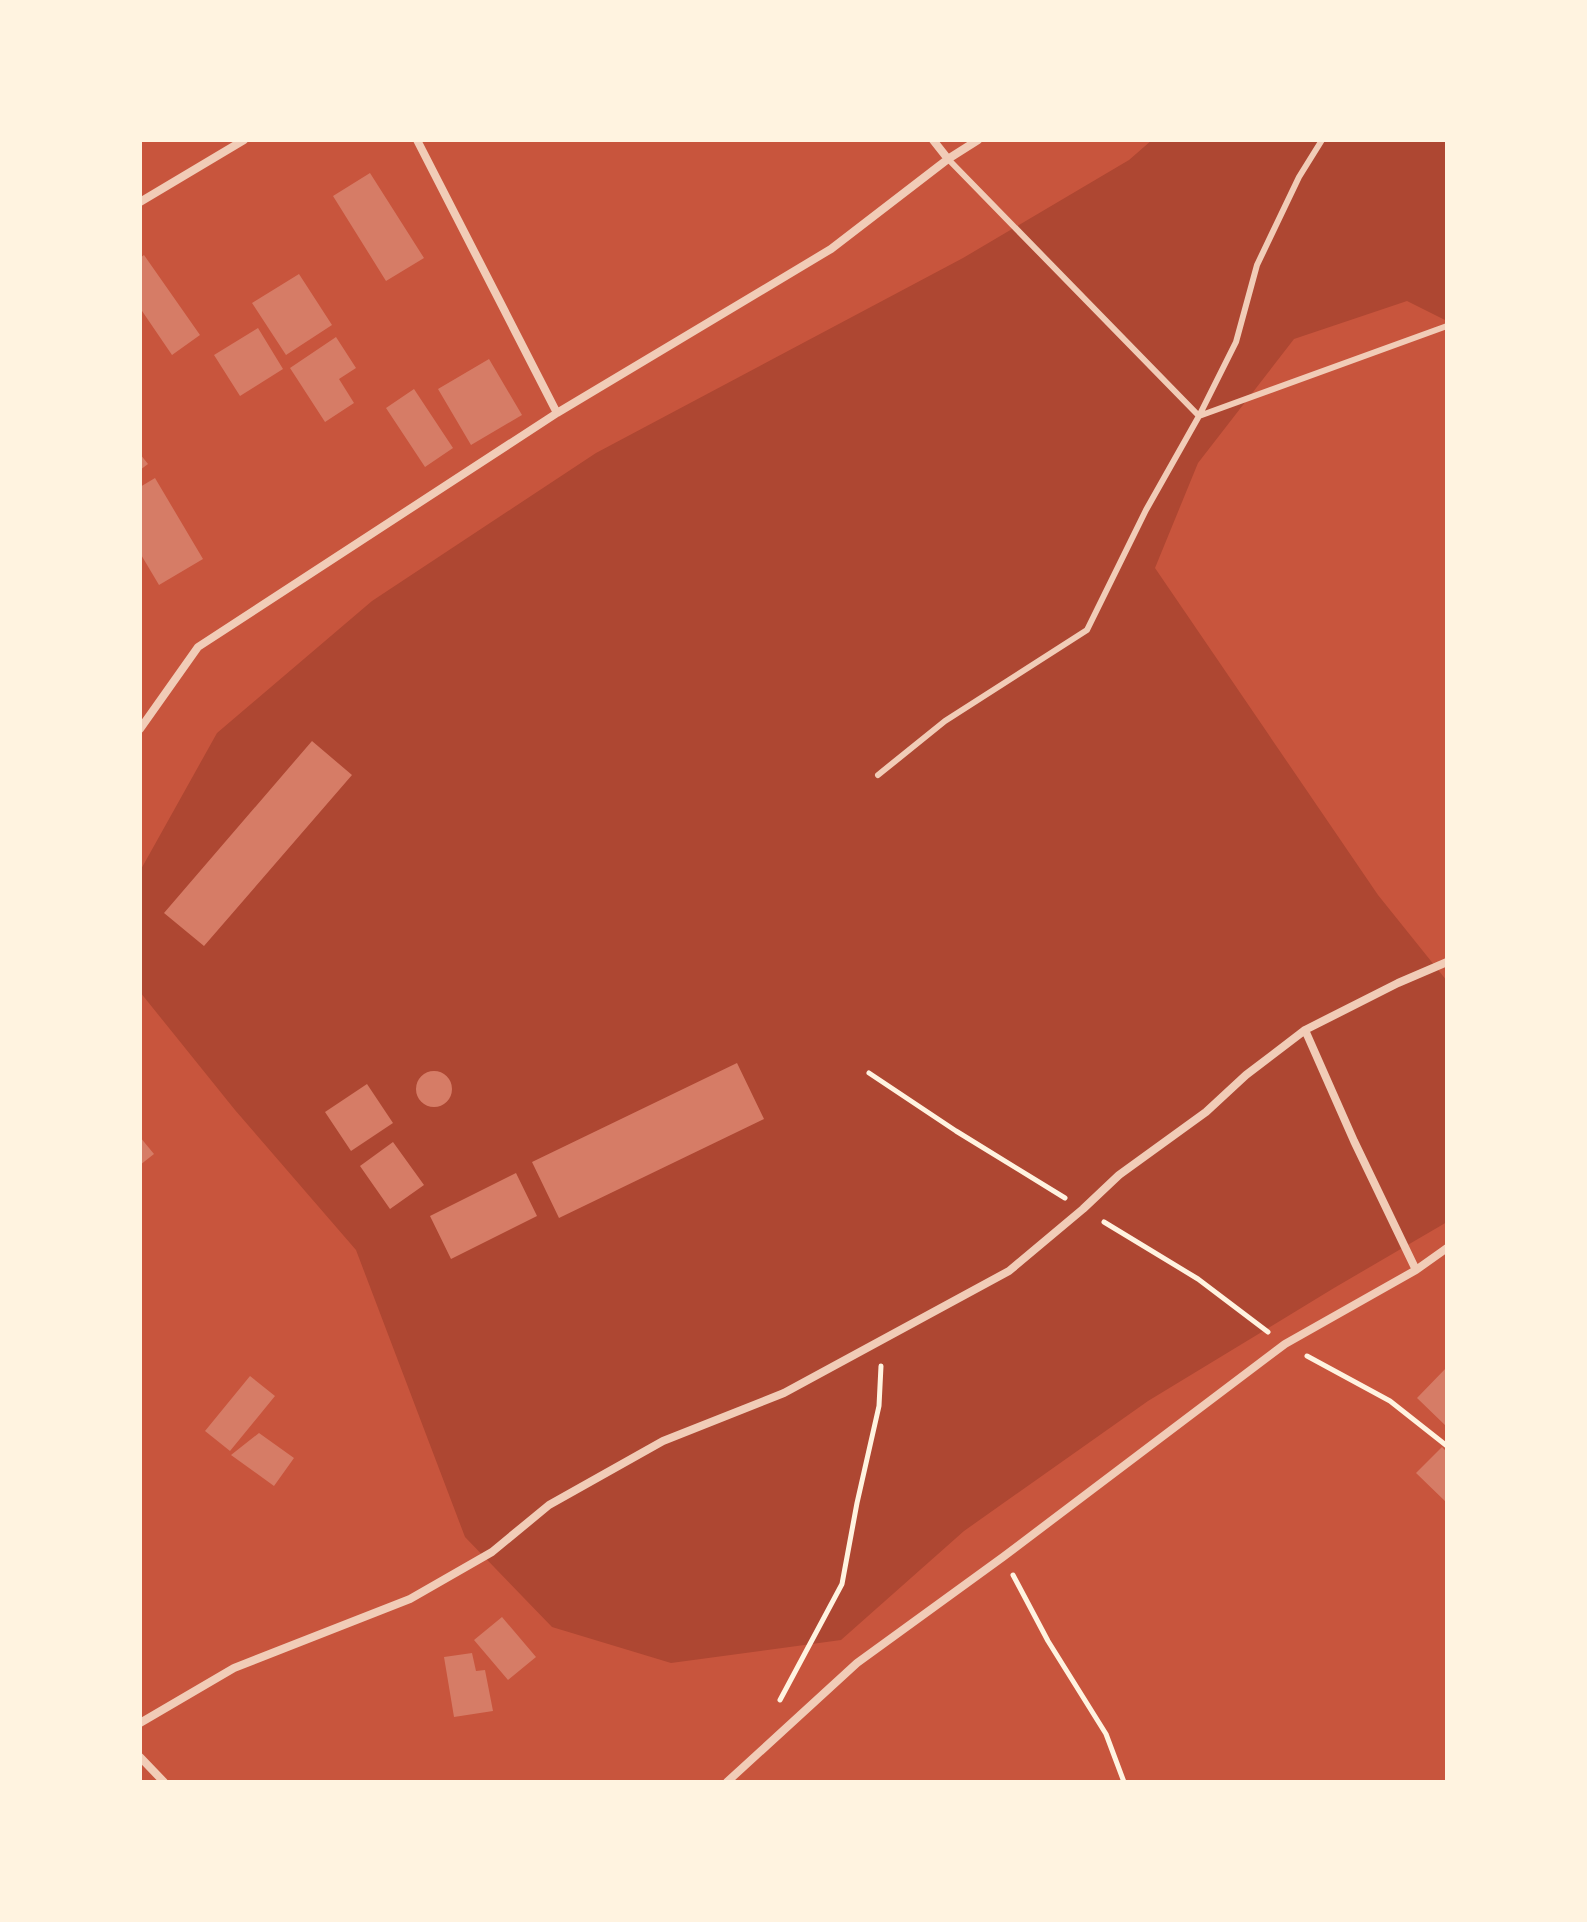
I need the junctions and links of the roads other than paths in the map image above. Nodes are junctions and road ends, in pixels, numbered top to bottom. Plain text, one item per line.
1 (244, 140) edge
2 (417, 140) edge
3 (933, 140) edge
4 (978, 140) edge
5 (1322, 140) edge
6 (948, 159) junction
7 (140, 202) edge
8 (1447, 326) edge
9 (557, 413) junction
10 (1199, 416) junction
11 (140, 729) edge
12 (878, 775) dead end
13 (1447, 962) edge
14 (1305, 1030) junction
15 (1447, 1248) edge
16 (1416, 1270) junction
17 (140, 1723) edge
18 (140, 1757) edge
19 (164, 1782) edge
20 (727, 1782) edge

1 - 7 street
2 - 9 street
3 - 6 street
4 - 6 street
5 - 10 lane
6 - 9 street
6 - 10 lane
8 - 10 lane
9 - 11 street
10 - 12 lane
13 - 14 street
14 - 16 street
14 - 17 street
15 - 16 street
16 - 20 street
18 - 19 street

